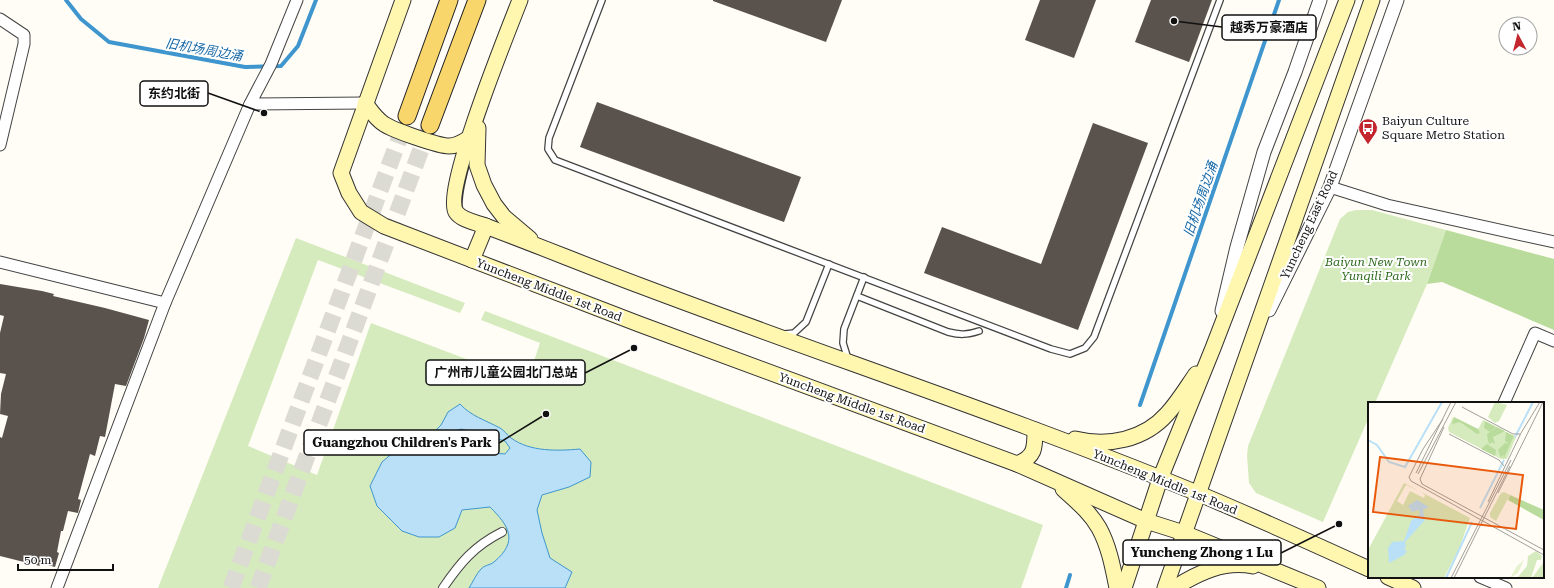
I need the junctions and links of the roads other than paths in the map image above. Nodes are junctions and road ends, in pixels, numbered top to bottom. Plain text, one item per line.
1 (297, 0) edge
2 (403, 0) edge
3 (449, 0) edge
4 (477, 0) edge
5 (520, 0) edge
6 (602, 0) edge
7 (1220, 0) edge
8 (1320, 0) edge
9 (1347, 0) edge
10 (1372, 0) edge
11 (1398, 0) edge
12 (0, 19) edge
13 (365, 103) junction
14 (250, 104) junction
15 (478, 112) junction
16 (407, 116) tunnel mouth
17 (430, 125) tunnel mouth
18 (469, 138) junction
19 (0, 145) edge
20 (1330, 187) junction
21 (486, 226) junction
22 (1554, 242) edge
23 (542, 248) junction
24 (472, 260) junction
25 (0, 262) edge
26 (829, 264) junction
27 (864, 277) junction
28 (857, 296) junction
29 (165, 303) junction
30 (979, 331) dead end
31 (773, 335) junction
32 (1554, 341) edge
33 (1213, 348) junction
34 (1246, 357) junction
35 (849, 363) junction
36 (1504, 402) edge
37 (1035, 430) junction
38 (1017, 464) junction
39 (1160, 479) junction
40 (1053, 480) junction
41 (1198, 493) junction
42 (1146, 521) junction
43 (502, 532) dead end
44 (1184, 533) junction
45 (1368, 569) edge
46 (1279, 572) junction
47 (1390, 578) edge
48 (1482, 578) edge
49 (57, 588) edge
50 (443, 588) edge
51 (1117, 588) edge
52 (1124, 588) edge
53 (1164, 588) edge
54 (1174, 588) edge
55 (1318, 588) edge
56 (1413, 588) edge
57 (1506, 588) edge

1 - 14 street
2 - 13 main road, Yuncheng Middle 1st Road
3 - 16 main road
4 - 17 main road
5 - 15 main road, Yuncheng Middle 1st Road
6 - 26 lane
7 - 27 lane
8 - 33 street
9 - 33 main road
10 - 34 main road, Yuncheng East Road
11 - 20 street, Yuncheng East Road
12 - 19 street
13 - 14 street
13 - 18 main road
13 - 24 main road, Yuncheng Middle 1st Road
14 - 29 street
15 - 18 main road, Yuncheng Middle 1st Road
15 - 23 main road
18 - 21 main road, Yuncheng Middle 1st Road
20 - 22 street
20 - 34 street, Yuncheng East Road
21 - 23 main road, Yuncheng Middle 1st Road
21 - 24 main road
23 - 31 main road, Yuncheng Middle 1st Road
24 - 38 main road, Yuncheng Middle 1st Road
25 - 29 street
26 - 27 lane
26 - 31 lane
27 - 28 lane
28 - 30 lane
28 - 35 lane
29 - 49 street
31 - 35 main road, Yuncheng Middle 1st Road
32 - 36 street
33 - 37 main road
33 - 39 main road
34 - 41 main road, Yuncheng East Road
35 - 37 main road, Yuncheng Middle 1st Road
37 - 38 main road
37 - 39 main road, Yuncheng Middle 1st Road
38 - 40 main road, Yuncheng Middle 1st Road
39 - 41 main road, Yuncheng Middle 1st Road
39 - 42 main road
40 - 42 main road, Yuncheng Middle 1st Road
40 - 51 main road
41 - 44 main road, Yuncheng East Road
41 - 45 main road, Yuncheng Middle 1st Road
42 - 44 main road, Yuncheng Middle 1st Road
42 - 52 main road
43 - 50 street
44 - 46 main road, Yuncheng Middle 1st Road
44 - 53 main road, Yuncheng East Road
46 - 54 main road
46 - 55 main road, Yuncheng Middle 1st Road
47 - 56 main road
48 - 57 street

